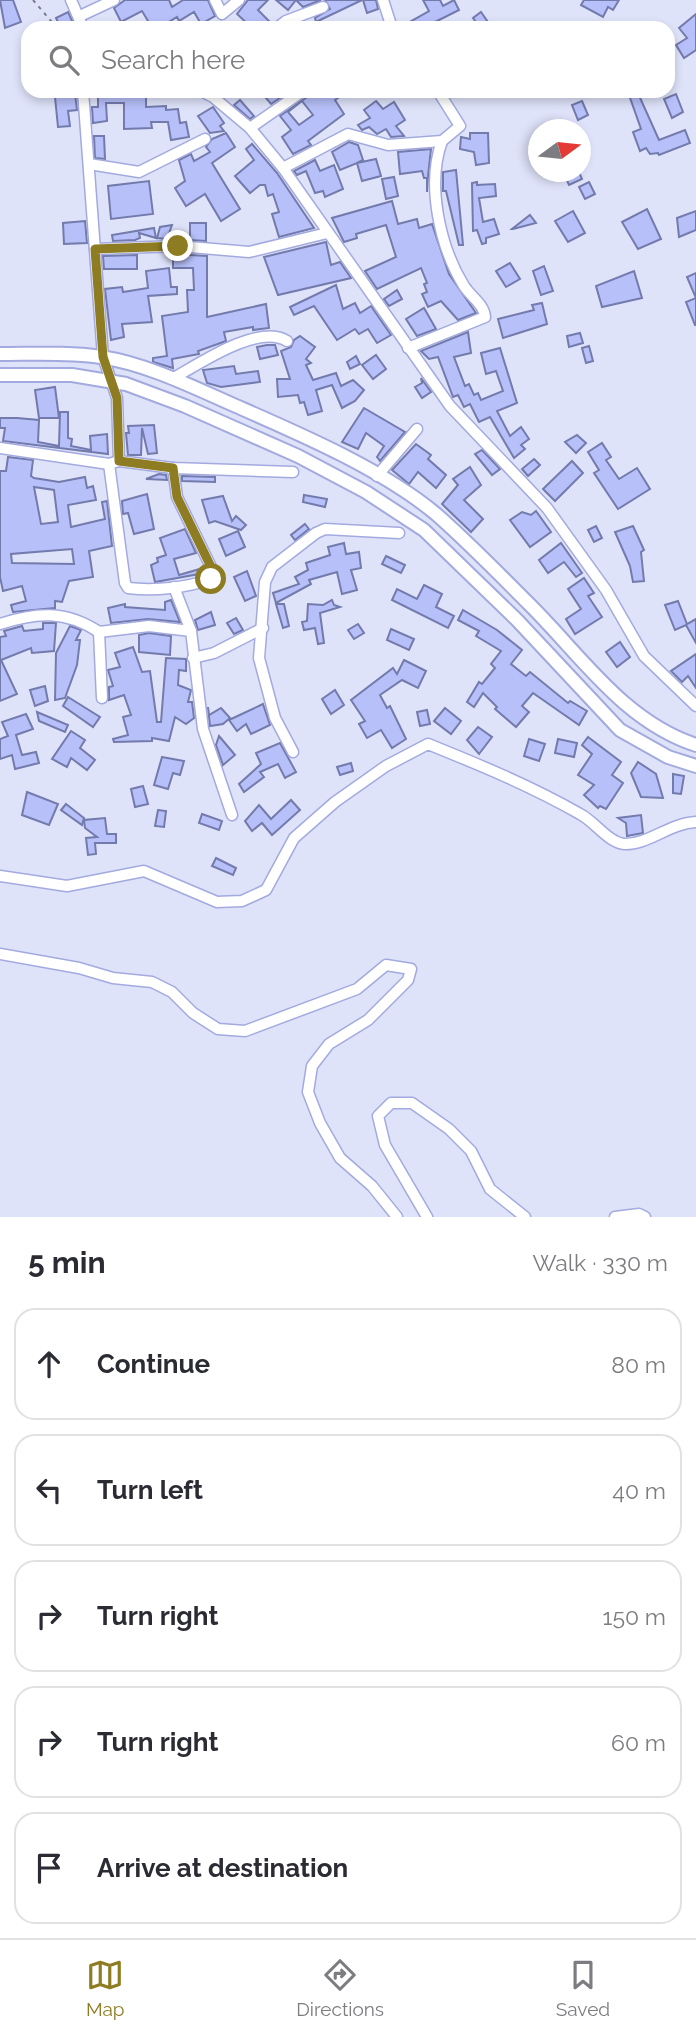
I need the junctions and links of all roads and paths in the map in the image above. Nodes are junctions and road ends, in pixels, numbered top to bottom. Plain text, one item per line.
1 (33, 0) edge
2 (71, 0) edge
3 (114, 0) edge
4 (215, 0) edge
5 (239, 0) edge
6 (383, 0) edge
7 (323, 7) dead end
8 (80, 16) junction
9 (51, 21) edge
10 (81, 21) edge
11 (286, 21) edge
12 (390, 21) edge
13 (84, 98) edge
14 (220, 98) edge
15 (293, 98) edge
16 (442, 98) edge
17 (250, 128) junction
18 (205, 139) dead end
19 (442, 141) junction
20 (89, 164) junction
21 (283, 168) junction
22 (327, 233) junction
23 (95, 249) junction
24 (287, 341) dead end
25 (408, 348) junction
26 (0, 354) edge
27 (103, 357) junction
28 (0, 375) edge
29 (172, 379) junction
30 (111, 380) junction
31 (416, 429) dead end
32 (0, 448) edge
33 (114, 462) junction
34 (173, 468) junction
35 (293, 472) dead end
36 (377, 476) junction
37 (399, 533) dead end
38 (174, 587) junction
39 (0, 624) edge
40 (263, 628) junction
41 (191, 631) junction
42 (99, 632) junction
43 (192, 658) junction
44 (102, 698) dead end
45 (696, 706) edge
46 (696, 745) edge
47 (293, 752) dead end
48 (696, 766) edge
49 (232, 816) dead end
50 (696, 822) edge
51 (0, 876) edge
52 (0, 954) edge
53 (397, 1217) edge
54 (427, 1217) edge
55 (525, 1217) edge
56 (615, 1217) edge
57 (645, 1217) edge

1 - 9 path
2 - 8 street
3 - 8 street
4 - 5 street
6 - 12 street
7 - 11 street
8 - 10 street
13 - 20 street
14 - 17 street
15 - 17 street
16 - 19 street
17 - 21 street
18 - 20 street
19 - 21 street
19 - 25 street
20 - 23 street
21 - 22 street
22 - 23 street
22 - 25 street
23 - 27 street
24 - 29 street
25 - 45 street
26 - 27 main road
27 - 29 main road
27 - 30 street
28 - 30 main road
29 - 36 main road
30 - 33 street
30 - 48 main road
31 - 36 street
32 - 33 street
33 - 34 street
33 - 38 street
34 - 35 street
34 - 38 street
36 - 46 main road
37 - 40 street
38 - 41 street
39 - 42 street
40 - 43 street
40 - 47 street
41 - 42 street
41 - 43 street
42 - 44 street
43 - 49 street
50 - 51 street
52 - 53 street
54 - 55 street
56 - 57 street

